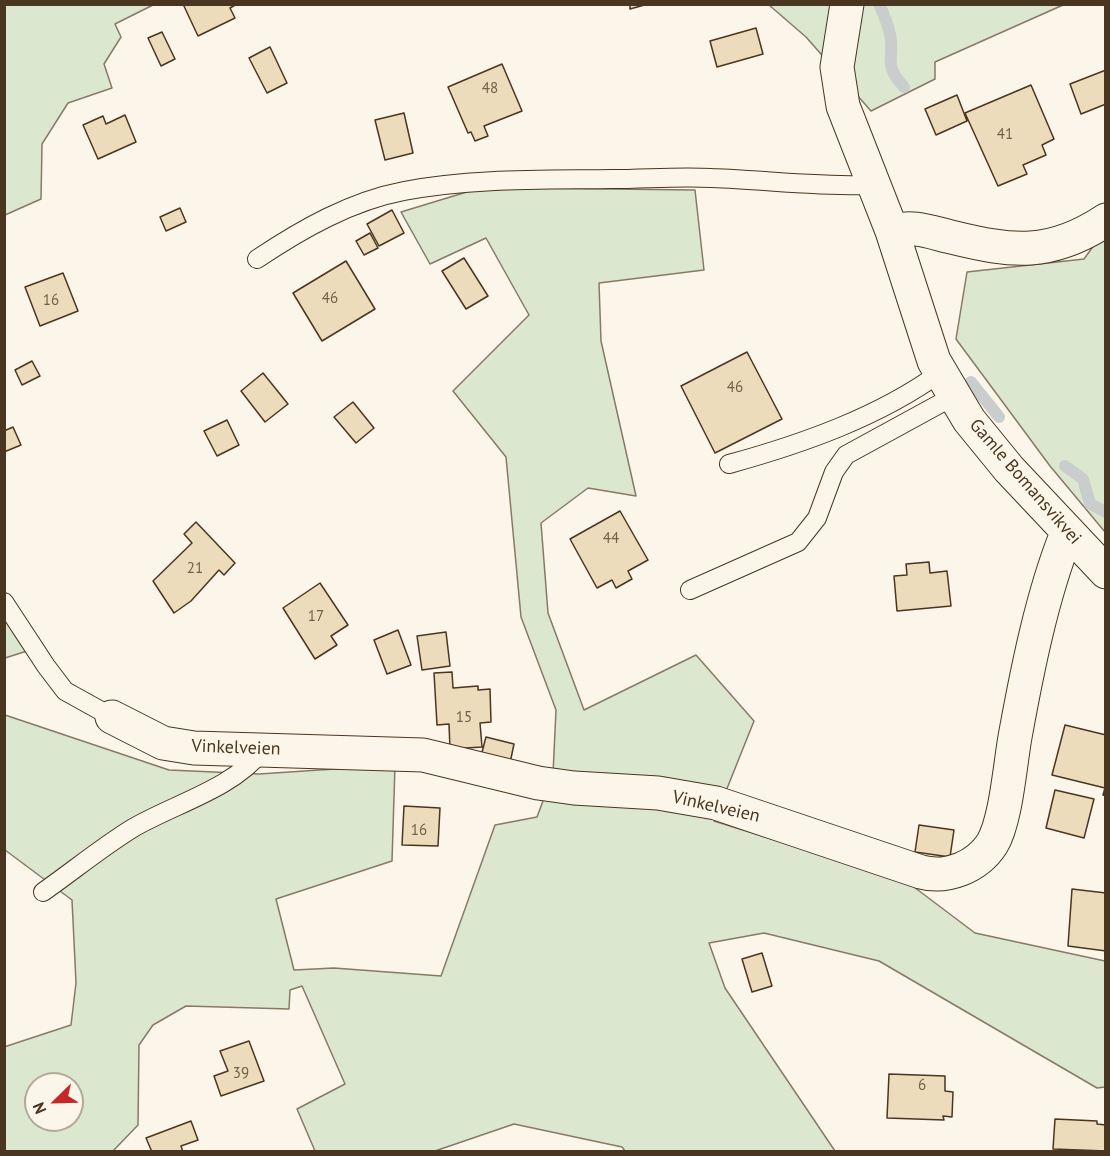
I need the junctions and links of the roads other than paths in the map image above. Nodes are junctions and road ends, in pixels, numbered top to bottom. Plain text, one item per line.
1 (847, 4) edge
2 (875, 185) junction
3 (1106, 220) edge
4 (892, 231) junction
5 (257, 259) dead end
6 (947, 384) junction
7 (729, 465) dead end
8 (1067, 533) junction
9 (1106, 572) edge
10 (690, 590) dead end
11 (4, 602) edge
12 (112, 717) joint
13 (262, 751) junction
14 (43, 892) dead end

1 - 2 street, Gamle Bomansvikvei
2 - 4 street, Gamle Bomansvikvei
2 - 5 lane
3 - 4 street
4 - 6 street, Gamle Bomansvikvei
6 - 7 lane
6 - 8 street, Gamle Bomansvikvei
6 - 10 lane
8 - 9 street, Gamle Bomansvikvei
8 - 13 street, Vinkelveien
11 - 12 lane
12 - 13 street, Vinkelveien
13 - 14 lane

